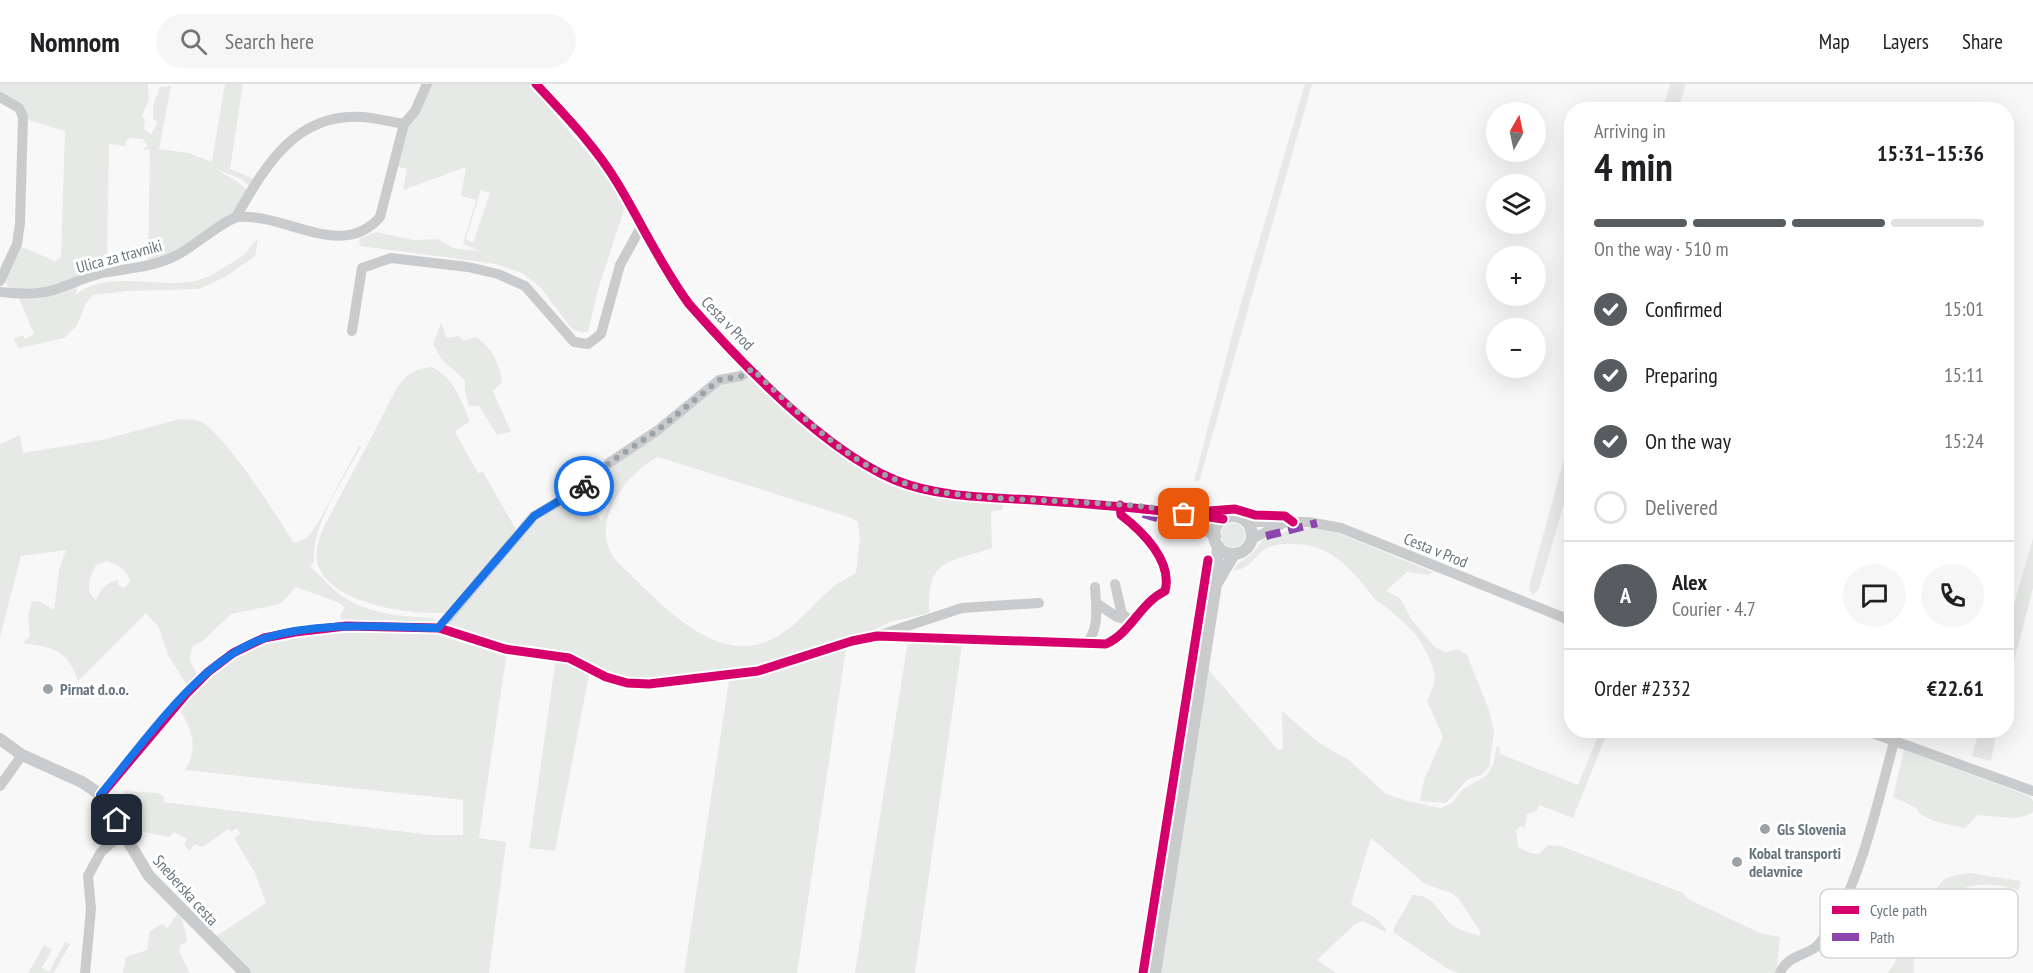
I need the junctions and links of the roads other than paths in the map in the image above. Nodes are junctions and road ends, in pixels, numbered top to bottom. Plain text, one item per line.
1 (427, 84) edge
2 (536, 84) edge
3 (0, 97) edge
4 (404, 124) junction
5 (236, 217) junction
6 (641, 227) junction
7 (0, 280) edge
8 (0, 292) edge
9 (352, 331) dead end
10 (752, 369) junction
11 (1120, 506) junction
12 (1184, 514) junction
13 (1223, 519) junction
14 (1247, 522) junction
15 (1285, 522) junction
16 (1252, 539) junction
17 (1216, 541) junction
18 (1234, 554) junction
19 (1115, 584) dead end
20 (1216, 584) junction
21 (1095, 587) dead end
22 (1039, 603) dead end
23 (1096, 603) junction
24 (1564, 618) edge
25 (1132, 621) junction
26 (438, 628) junction
27 (877, 636) junction
28 (1086, 644) junction
29 (1884, 738) edge
30 (0, 739) edge
31 (1894, 742) junction
32 (22, 755) junction
33 (0, 786) edge
34 (2033, 791) edge
35 (100, 795) junction
36 (123, 833) junction
37 (1849, 889) edge
38 (1820, 943) edge
39 (85, 973) edge
40 (244, 973) edge
41 (1155, 973) edge
42 (1780, 973) edge

1 - 4 street
2 - 6 street, Cesta v Prod
3 - 7 street
4 - 5 street, Ulica za travniki
4 - 5 street
5 - 8 street, Ulica za travniki
6 - 9 street
6 - 10 street, Cesta v Prod
10 - 11 street, Cesta v Prod
10 - 26 street
11 - 12 street, Cesta v Prod
11 - 25 street
12 - 13 street, Cesta v Prod
12 - 17 street, Cesta v Prod
13 - 14 street
13 - 17 street
14 - 15 street, Cesta v Prod
14 - 16 street
15 - 16 street
15 - 24 street, Cesta v Prod
16 - 18 street
17 - 18 street
17 - 20 street
18 - 20 street
19 - 25 street
20 - 41 street
21 - 23 street
22 - 27 street
23 - 25 street
23 - 28 street
25 - 28 street
26 - 27 street
26 - 35 street
27 - 28 street
29 - 31 street
30 - 32 street, Sneberska cesta
31 - 34 street
31 - 37 street
32 - 33 street
32 - 35 street, Sneberska cesta
35 - 36 street, Sneberska cesta
36 - 39 street
36 - 40 street, Sneberska cesta
38 - 42 street

